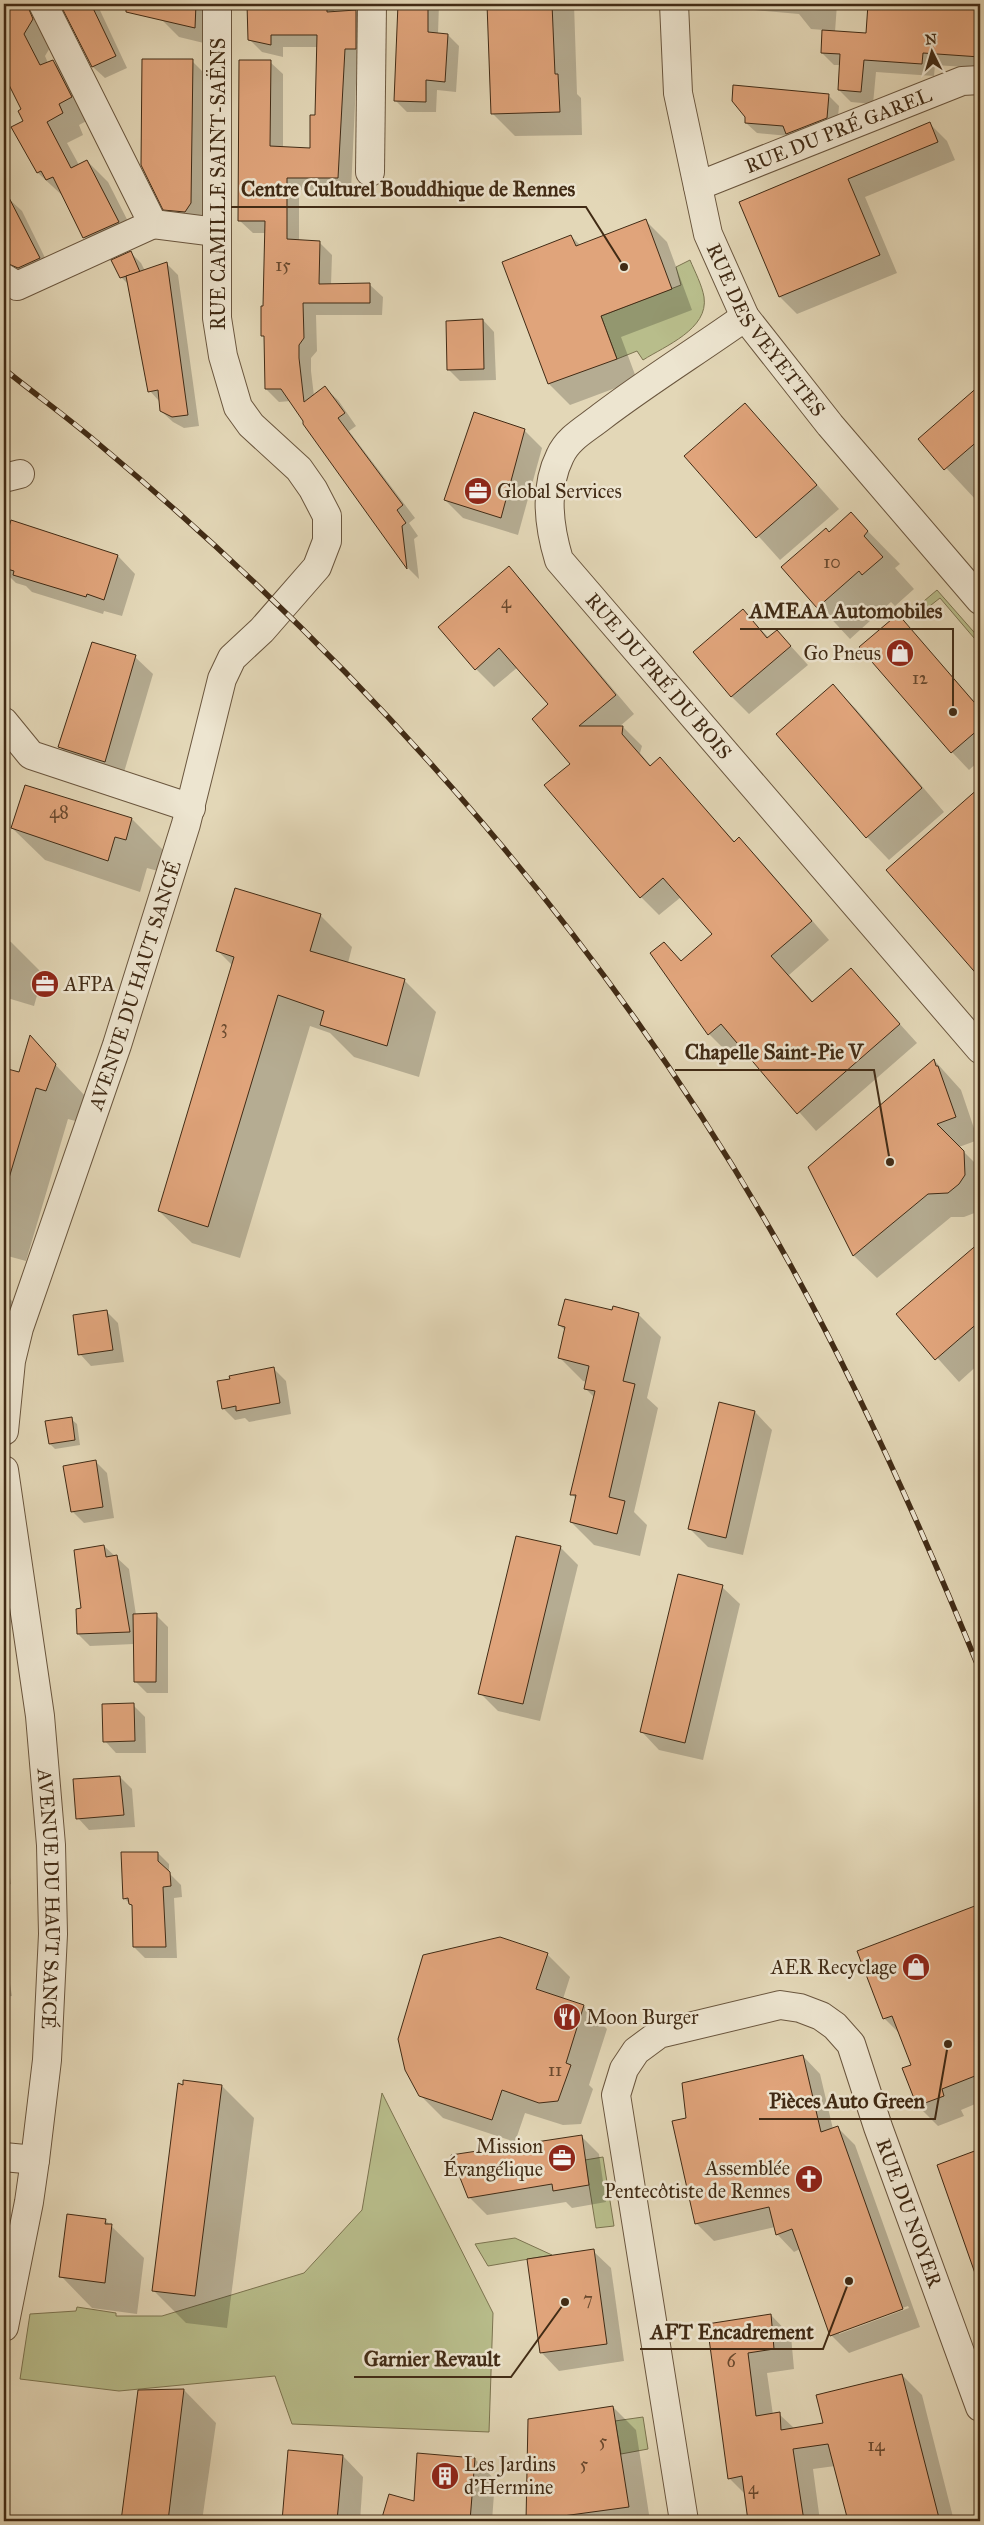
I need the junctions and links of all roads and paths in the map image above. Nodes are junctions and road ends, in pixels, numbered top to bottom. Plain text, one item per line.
1 (42, 4) edge
2 (217, 4) edge
3 (372, 4) edge
4 (674, 4) edge
5 (980, 80) edge
6 (370, 172) dead end
7 (698, 186) junction
8 (153, 224) junction
9 (216, 232) junction
10 (4, 278) edge
11 (745, 317) junction
12 (317, 567) joint
13 (980, 600) edge
14 (4, 722) edge
15 (191, 808) junction
16 (980, 1049) edge
17 (4, 1431) edge
18 (4, 1470) edge
19 (4, 2157) edge
20 (35, 2160) junction
21 (4, 2327) edge
22 (980, 2407) edge
23 (684, 2521) edge

1 - 8 street
2 - 9 street, RUE CAMILLE SAINT-SAËNS
3 - 6 street
4 - 7 street, RUE DES VEYETTES
5 - 7 street, RUE DU PRÉ GAREL
7 - 11 street, RUE DES VEYETTES
8 - 9 street
8 - 10 street
9 - 12 street, RUE CAMILLE SAINT-SAËNS
11 - 13 street, RUE DES VEYETTES
11 - 16 street, RUE DU PRÉ DU BOIS
12 - 15 street, AVENUE DU HAUT SANCÉ
14 - 15 street
15 - 17 street, AVENUE DU HAUT SANCÉ
18 - 20 street, AVENUE DU HAUT SANCÉ
19 - 20 street
20 - 21 street, AVENUE DU HAUT SANCÉ
22 - 23 street, RUE DU NOYER

